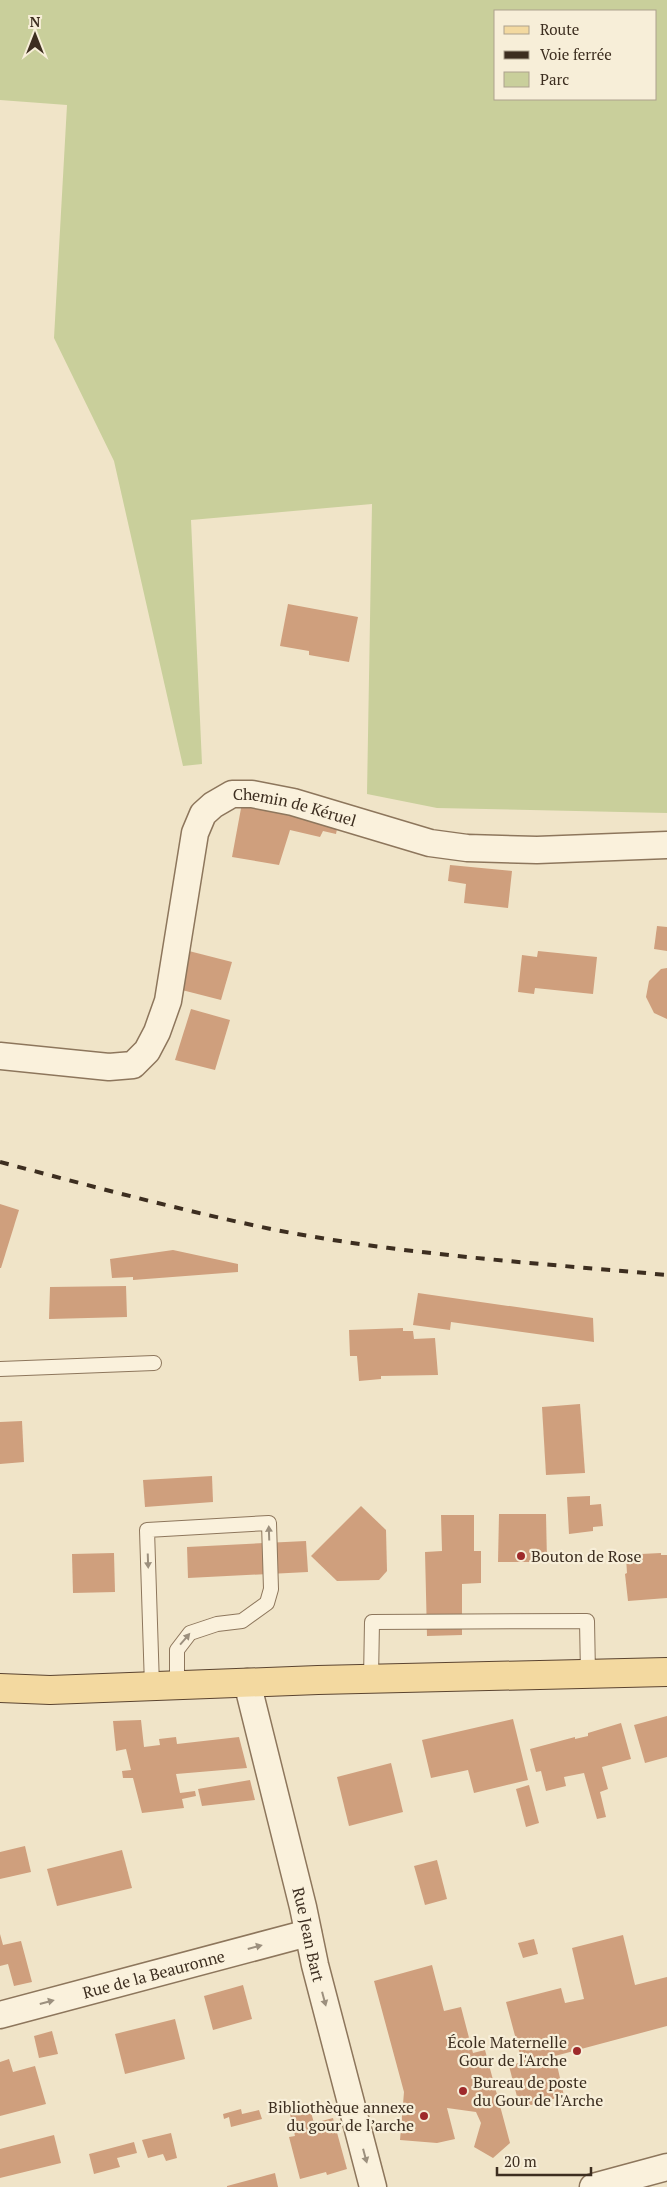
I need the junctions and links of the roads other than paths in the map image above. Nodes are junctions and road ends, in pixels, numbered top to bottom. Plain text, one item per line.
1 (667, 845) edge
2 (0, 1056) edge
3 (154, 1364) dead end
4 (0, 1369) edge
5 (667, 1672) edge
6 (588, 1674) junction
7 (371, 1679) junction
8 (247, 1682) junction
9 (164, 1686) junction
10 (0, 1688) edge
11 (310, 1942) junction
12 (0, 2014) edge
13 (667, 2167) edge
14 (373, 2187) edge
15 (593, 2187) edge

1 - 2 street, Chemin de Kéruel
3 - 4 lane
5 - 6 main road
6 - 7 main road
6 - 7 lane
7 - 8 main road
8 - 9 main road
8 - 11 street, Rue Jean Bart
9 -> 9 lane
9 - 10 main road
12 -> 11 street, Rue de la Beauronne
11 -> 14 street, Rue Jean Bart
13 - 15 street

